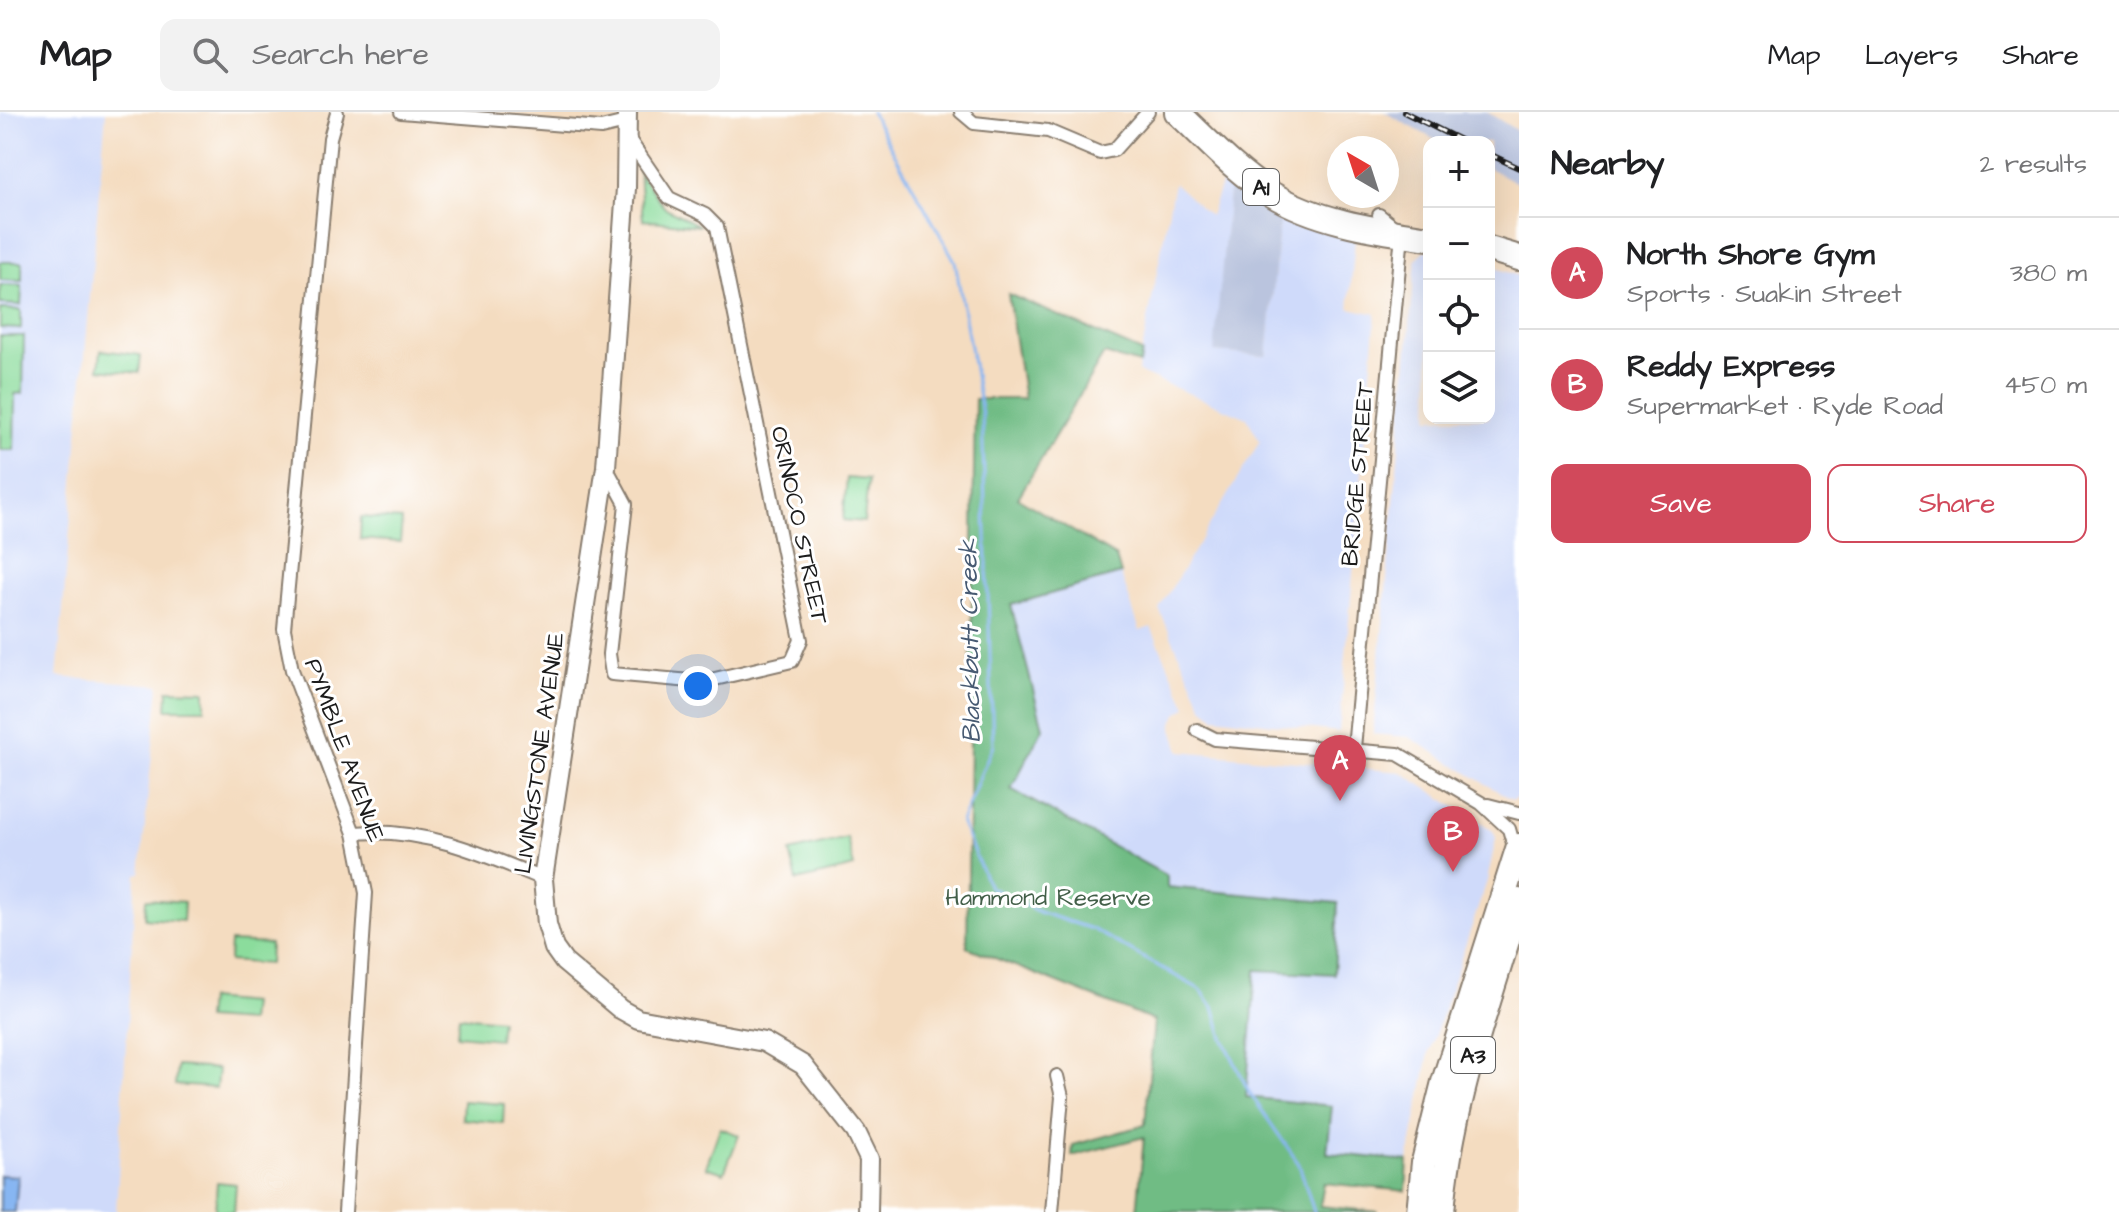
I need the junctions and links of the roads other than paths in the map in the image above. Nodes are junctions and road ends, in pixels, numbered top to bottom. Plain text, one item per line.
1 (337, 112) edge
2 (348, 112) edge
3 (401, 112) edge
4 (961, 112) edge
5 (1148, 112) edge
6 (1177, 112) edge
7 (1196, 112) edge
8 (627, 124) edge
9 (1379, 215) junction
10 (1423, 222) edge
11 (1402, 234) junction
12 (1495, 234) edge
13 (1423, 237) edge
14 (1519, 239) edge
15 (1495, 251) edge
16 (1519, 258) edge
17 (606, 467) junction
18 (1197, 730) dead end
19 (1354, 748) junction
20 (1481, 803) junction
21 (1519, 813) edge
22 (354, 833) junction
23 (1518, 849) edge
24 (543, 879) junction
25 (1519, 901) edge
26 (1057, 1076) dead end
27 (345, 1212) edge
28 (868, 1212) edge
29 (1052, 1212) edge
30 (1419, 1212) edge
31 (1442, 1212) edge

1 - 2 street, PYMBLE AVENUE
1 - 22 street, PYMBLE AVENUE
3 - 8 street
4 - 5 street
6 - 11 highway, A1
7 - 9 highway, A1
8 - 17 street, LIVINGSTONE AVENUE
8 - 17 street, ORINOCO STREET
9 - 10 highway, A1
9 - 11 street
11 - 13 highway, A1
11 - 19 street, BRIDGE STREET
12 - 14 highway
15 - 16 highway
17 - 24 street, LIVINGSTONE AVENUE
18 - 19 street
19 - 20 street
20 - 21 street
20 - 23 street
22 - 24 street
22 - 27 street, PYMBLE AVENUE
23 - 30 highway, A3
24 - 28 street, LIVINGSTONE AVENUE
25 - 31 highway, A3
26 - 29 street

